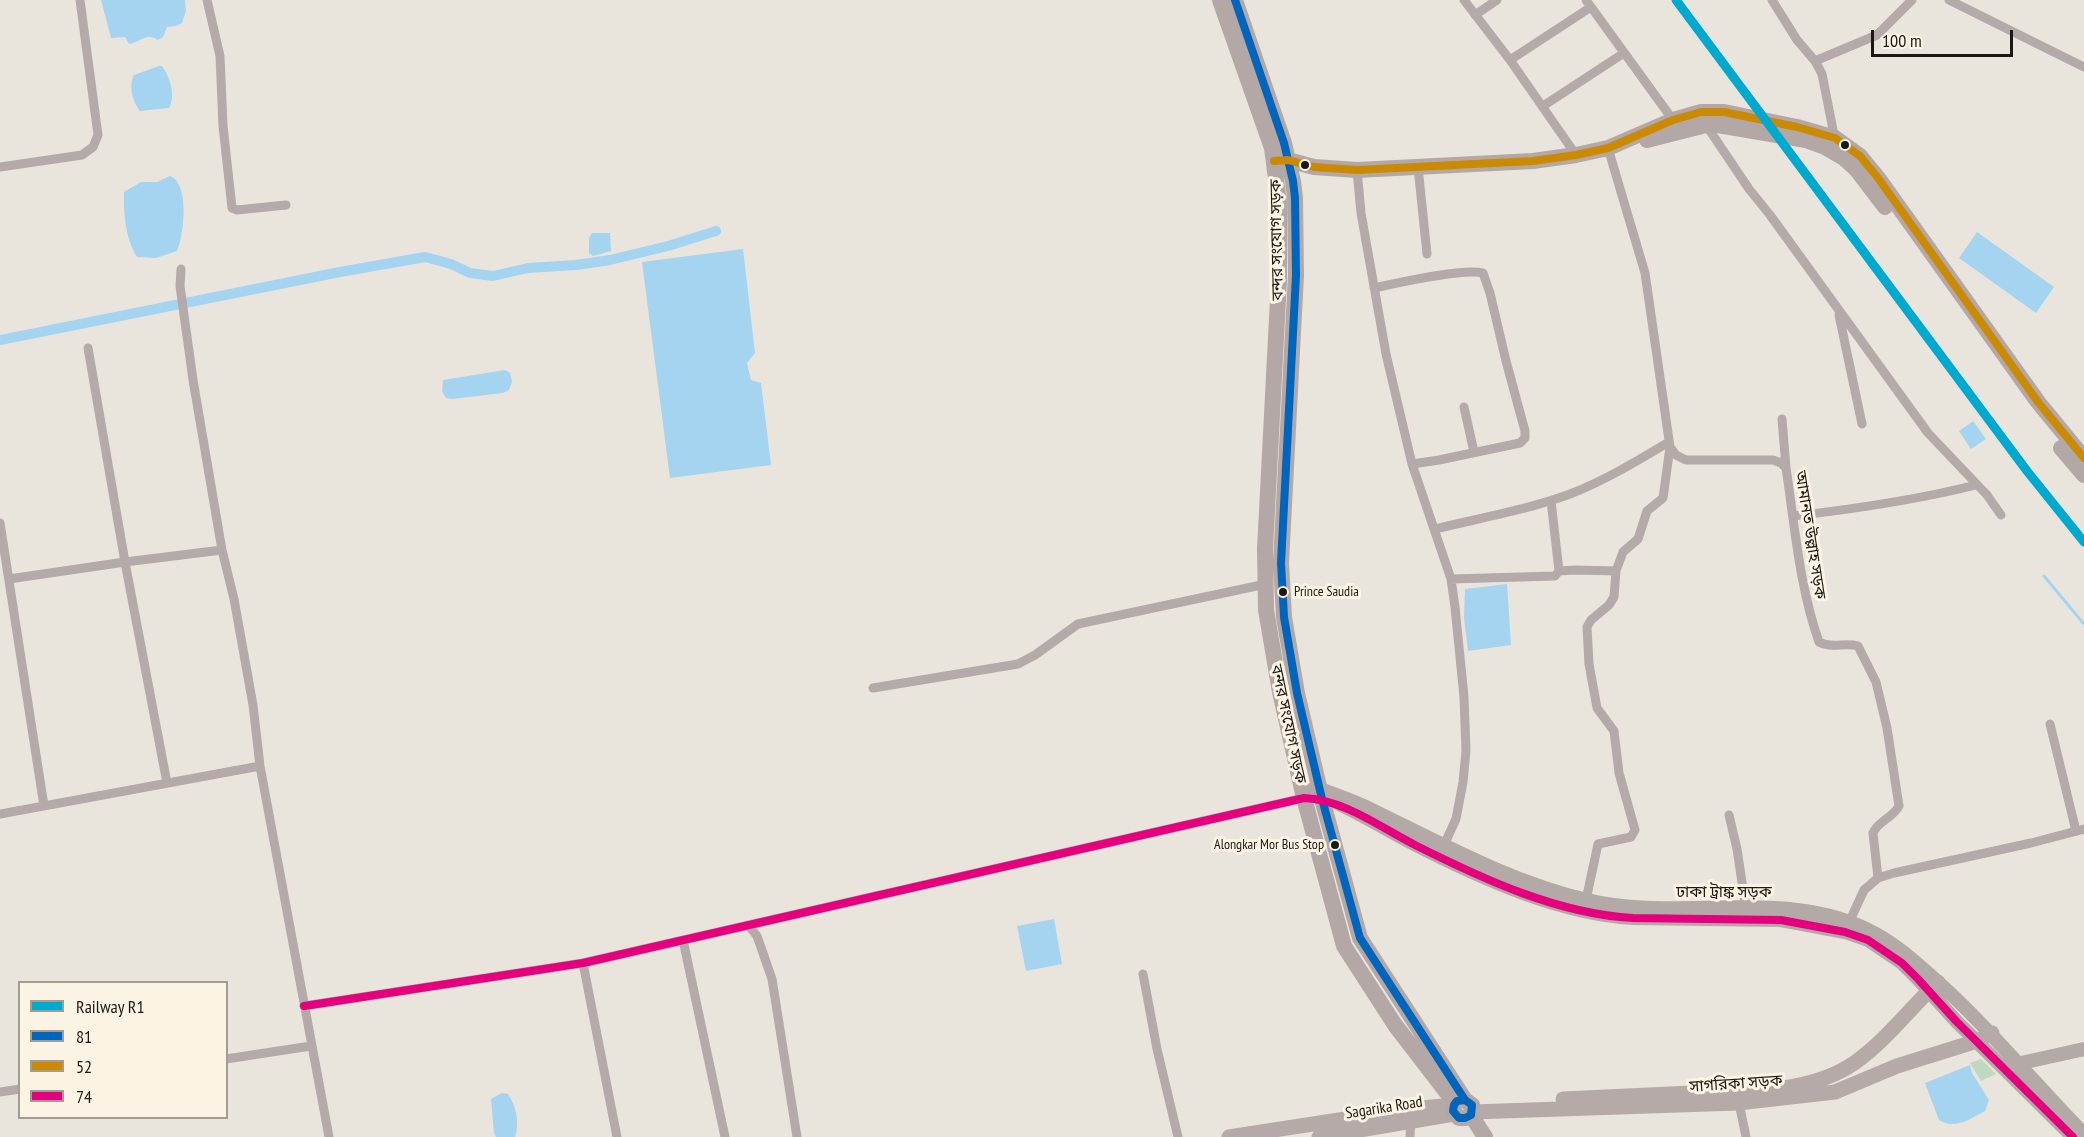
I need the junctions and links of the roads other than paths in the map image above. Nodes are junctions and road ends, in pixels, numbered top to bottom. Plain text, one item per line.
1 (80, 0) edge
2 (207, 0) edge
3 (1220, 0) edge
4 (1235, 0) edge
5 (1464, 0) edge
6 (1497, 0) edge
7 (1772, 0) edge
8 (1912, 0) edge
9 (1949, 0) edge
10 (1588, 4) edge
11 (1475, 15) junction
12 (1624, 52) junction
13 (1510, 60) junction
14 (1815, 61) junction
15 (2084, 68) edge
16 (1543, 106) junction
17 (1673, 120) junction
18 (1706, 125) junction
19 (1615, 145) junction
20 (1835, 145) junction
21 (1576, 155) junction
22 (1281, 160) junction
23 (0, 167) edge
24 (1418, 167) junction
25 (1357, 170) junction
26 (286, 205) dead end
27 (1427, 254) dead end
28 (181, 269) dead end
29 (1374, 288) junction
30 (1837, 310) junction
31 (88, 348) dead end
32 (1464, 407) dead end
33 (1782, 418) dead end
34 (1862, 424) dead end
35 (1669, 444) junction
36 (1474, 452) junction
37 (2084, 458) edge
38 (1412, 464) junction
39 (1786, 468) junction
40 (2084, 475) edge
41 (1976, 485) junction
42 (1551, 501) junction
43 (2001, 515) dead end
44 (1793, 516) junction
45 (0, 524) edge
46 (1435, 529) junction
47 (222, 550) junction
48 (125, 562) junction
49 (1559, 571) junction
50 (1616, 571) junction
51 (9, 579) junction
52 (1451, 579) junction
53 (1266, 584) junction
54 (873, 688) dead end
55 (2050, 724) dead end
56 (260, 766) junction
57 (166, 783) junction
58 (1304, 793) junction
59 (1321, 794) junction
60 (44, 806) junction
61 (0, 814) edge
62 (1729, 815) dead end
63 (2080, 830) edge
64 (1444, 845) junction
65 (1878, 878) junction
66 (1586, 900) junction
67 (1746, 909) junction
68 (748, 925) junction
69 (1847, 926) junction
70 (683, 940) junction
71 (583, 963) junction
72 (1143, 974) dead end
73 (1934, 986) junction
74 (304, 1006) junction
75 (1992, 1033) junction
76 (1977, 1041) junction
77 (312, 1046) junction
78 (2084, 1049) edge
79 (228, 1059) edge
80 (2019, 1063) junction
81 (2004, 1067) junction
82 (18, 1089) edge
83 (0, 1092) edge
84 (1738, 1097) junction
85 (1463, 1109) junction
86 (1411, 1123) edge
87 (1263, 1134) edge
88 (2084, 1134) edge
89 (329, 1137) edge
90 (616, 1137) edge
91 (725, 1137) edge
92 (797, 1137) edge
93 (1178, 1137) edge
94 (1229, 1137) edge
95 (1319, 1137) edge
96 (1474, 1137) edge
97 (1485, 1137) edge
98 (1746, 1137) edge
99 (2073, 1137) edge

1 - 23 street
2 - 26 street
3 - 22 highway
4 - 22 highway
5 - 11 street
6 - 11 street
7 - 14 street
8 - 14 street
9 - 15 street
10 - 12 street
10 - 13 street
11 - 13 street
12 - 16 street
12 - 17 street
13 - 16 street
14 - 20 street
16 - 21 street
17 - 19 highway
17 - 20 highway
18 - 19 highway
18 - 20 highway
18 - 30 street
19 - 21 highway
19 - 35 street
20 - 37 highway
20 - 40 highway
21 - 24 highway
22 - 25 highway
22 - 53 highway, বন্দর সংযোগ সড়ক
22 - 59 highway, বন্দর সংযোগ সড়ক
24 - 25 highway
24 - 27 street
25 - 29 street
28 - 47 street
29 - 36 street
29 - 38 street
30 - 34 street
30 - 41 street
31 - 48 street
32 - 36 street
33 - 39 street
35 - 39 street, আমানত উল্লাহ সড়ক
35 - 42 street
35 - 50 street
36 - 38 street
38 - 46 street
39 - 44 street, আমানত উল্লাহ সড়ক
41 - 43 street
41 - 44 street
42 - 46 street
42 - 49 street
44 - 65 street, আমানত উল্লাহ সড়ক
45 - 51 street
46 - 52 street
47 - 48 street
47 - 56 street
48 - 51 street
48 - 57 street
49 - 50 street
49 - 52 street
50 - 66 street
51 - 60 street
52 - 64 street
53 - 54 street
53 - 58 highway, বন্দর সংযোগ সড়ক
55 - 63 street
56 - 57 street
56 - 74 street
57 - 60 street
58 - 59 main road, ঢাকা ট্রাঙ্ক সড়ক
58 - 68 street
58 - 85 highway, বন্দর সংযোগ সড়ক
59 - 64 main road, ঢাকা ট্রাঙ্ক সড়ক
59 - 69 main road, ঢাকা ট্রাঙ্ক সড়ক
59 - 85 highway, বন্দর সংযোগ সড়ক
60 - 61 street
62 - 67 street
63 - 65 street
64 - 66 main road, ঢাকা ট্রাঙ্ক সড়ক
65 - 69 street
66 - 67 main road, ঢাকা ট্রাঙ্ক সড়ক
67 - 69 main road, ঢাকা ট্রাঙ্ক সড়ক
68 - 70 street
68 - 92 street
69 - 73 main road, ঢাকা ট্রাঙ্ক সড়ক
70 - 71 street
70 - 91 street
71 - 74 street
71 - 90 street
72 - 93 street
73 - 75 main road, ঢাকা ট্রাঙ্ক সড়ক
73 - 76 main road, ঢাকা ট্রাঙ্ক সড়ক
73 - 84 main road, সাগরিকা সড়ক
74 - 77 street
75 - 76 main road, সাগরিকা সড়ক
75 - 80 main road, ঢাকা ট্রাঙ্ক সড়ক
76 - 81 main road, ঢাকা ট্রাঙ্ক সড়ক
76 - 84 main road, সাগরিকা সড়ক
77 - 79 street
77 - 89 street
78 - 80 main road
80 - 81 main road
80 - 88 main road, ঢাকা ট্রাঙ্ক সড়ক
81 - 99 main road, ঢাকা ট্রাঙ্ক সড়ক
82 - 83 street
84 - 85 main road, সাগরিকা সড়ক
84 - 98 street
85 - 86 main road, সাগরিকা সড়ক
85 - 96 highway, বন্দর সংযোগ সড়ক
85 - 97 highway, বন্দর সংযোগ সড়ক
86 - 87 main road, সাগরিকা সড়ক
86 - 95 main road, Sagarika Road
87 - 94 main road, সাগরিকা সড়ক

